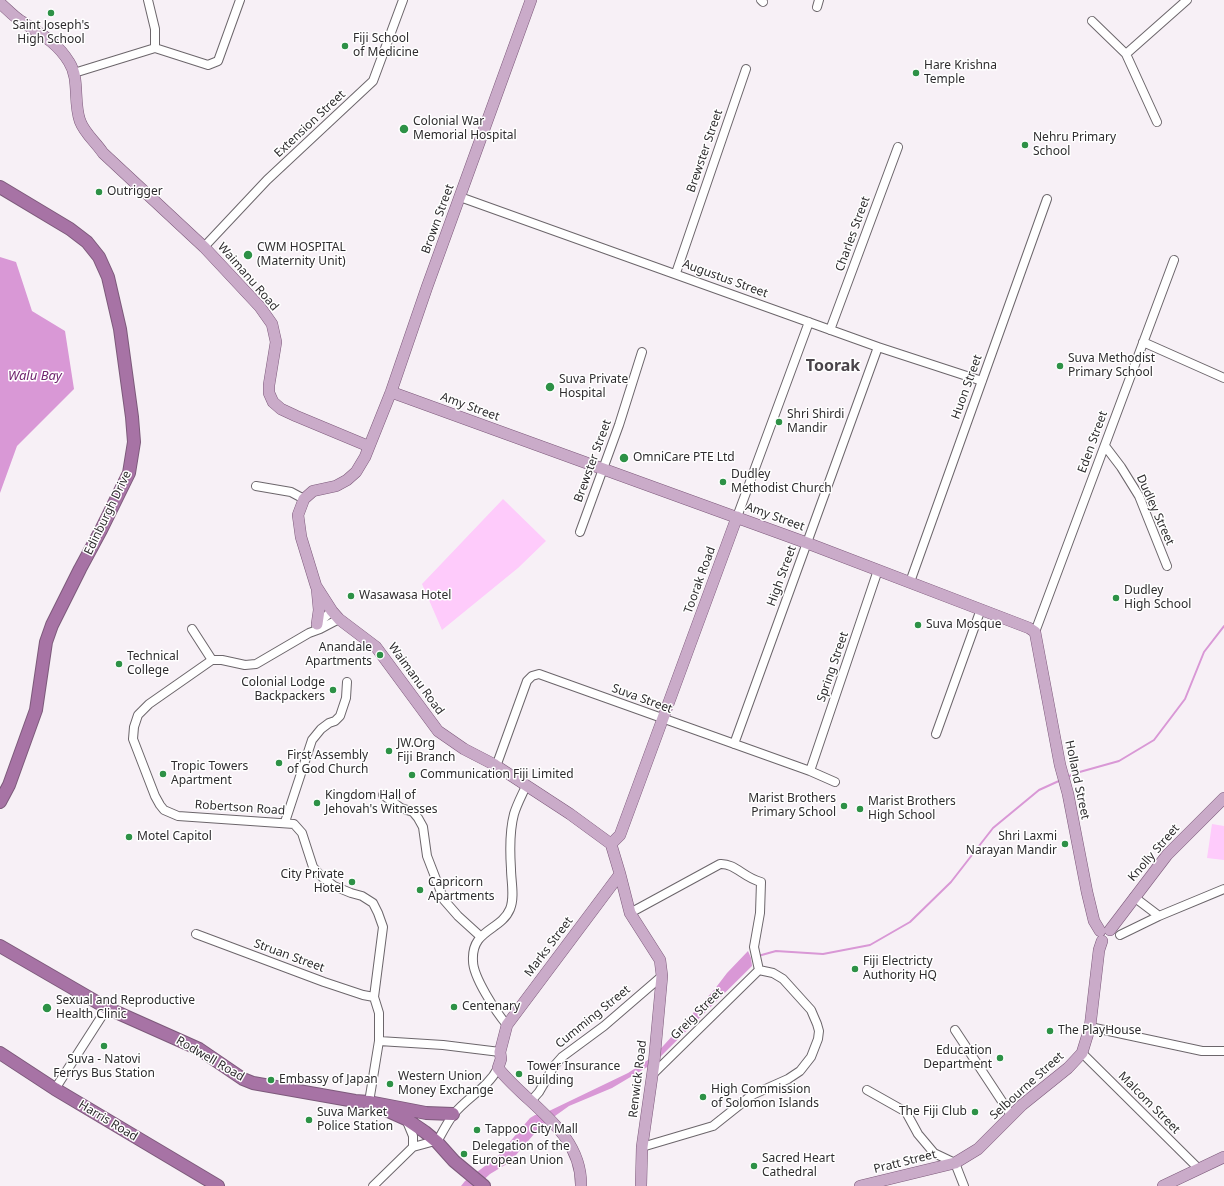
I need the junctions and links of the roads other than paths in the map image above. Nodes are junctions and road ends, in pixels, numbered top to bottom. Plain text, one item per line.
1 (148, 0) edge
2 (240, 0) edge
3 (403, 0) edge
4 (531, 0) edge
5 (1187, 0) edge
6 (0, 2) edge
7 (1092, 21) dead end
8 (155, 48) junction
9 (1126, 54) junction
10 (746, 69) dead end
11 (74, 73) junction
12 (1157, 122) dead end
13 (898, 147) dead end
14 (0, 187) edge
15 (460, 197) junction
16 (1047, 199) dead end
17 (204, 247) junction
18 (1174, 260) dead end
19 (676, 273) junction
20 (809, 322) junction
21 (830, 330) junction
22 (1143, 342) junction
23 (878, 347) junction
24 (642, 352) dead end
25 (1224, 378) edge
26 (982, 381) junction
27 (391, 392) junction
28 (368, 446) junction
29 (1105, 446) junction
30 (603, 469) junction
31 (256, 486) dead end
32 (304, 499) junction
33 (736, 517) junction
34 (580, 532) dead end
35 (807, 543) junction
36 (1166, 566) dead end
37 (878, 570) junction
38 (910, 582) junction
39 (316, 586) junction
40 (981, 609) junction
41 (335, 615) junction
42 (317, 624) junction
43 (192, 629) dead end
44 (1035, 632) junction
45 (309, 633) junction
46 (212, 660) junction
47 (347, 682) dead end
48 (663, 720) junction
49 (936, 734) dead end
50 (734, 744) junction
51 (495, 765) junction
52 (810, 771) junction
53 (835, 782) dead end
54 (9, 785) junction
55 (526, 786) junction
56 (0, 795) edge
57 (383, 795) dead end
58 (1224, 798) edge
59 (0, 802) edge
60 (0, 813) edge
61 (285, 822) junction
62 (611, 844) junction
63 (620, 874) junction
64 (1224, 889) edge
65 (1134, 897) junction
66 (630, 913) junction
67 (1159, 916) junction
68 (196, 934) dead end
69 (1108, 934) junction
70 (480, 936) junction
71 (0, 946) edge
72 (759, 970) junction
73 (662, 976) junction
74 (374, 997) junction
75 (107, 1008) junction
76 (507, 1025) junction
77 (1090, 1027) junction
78 (954, 1030) dead end
79 (379, 1041) junction
80 (1224, 1051) edge
81 (500, 1052) junction
82 (1082, 1052) junction
83 (0, 1053) edge
84 (498, 1068) junction
85 (652, 1075) junction
86 (55, 1089) junction
87 (867, 1090) dead end
88 (369, 1102) junction
89 (534, 1104) junction
90 (453, 1114) junction
91 (1011, 1115) junction
92 (406, 1119) junction
93 (644, 1134) junction
94 (436, 1141) junction
95 (662, 1141) junction
96 (413, 1147) junction
97 (642, 1147) junction
98 (1224, 1157) edge
99 (956, 1163) junction
100 (1199, 1169) junction
101 (218, 1186) edge
102 (374, 1186) edge
103 (484, 1186) edge
104 (581, 1186) edge
105 (641, 1186) edge
106 (860, 1186) edge
107 (964, 1186) edge
108 (1163, 1186) edge

1 - 8 street
2 - 8 street
3 - 17 street, Extension Street
4 - 15 main road, Brown Street
5 - 9 street
6 - 11 main road, Waimanu Road
7 - 9 street
8 - 11 street
9 - 12 street
10 - 19 street, Brewster Street
11 - 17 main road, Waimanu Road
13 - 21 street, Charles Street
14 - 54 highway, Edinburgh Drive
15 - 19 street, Augustus Street
15 - 27 main road, Brown Street
16 - 26 street, Huon Street
17 - 28 main road, Waimanu Road
18 - 22 street, Eden Street
19 - 20 street, Augustus Street
20 - 21 street, Augustus Street
20 - 33 street, Toorak Road
21 - 23 street, Augustus Street
22 - 25 street
22 - 29 street, Eden Street
23 - 26 street, Augustus Street
23 - 35 street, High Street
24 - 30 street, Brewster Street
26 - 38 street, Huon Street
27 - 28 main road, Brown Street
27 - 30 main road, Amy Street
28 - 32 main road
29 - 36 street, Dudley Street
29 - 44 street, Eden Street
30 - 33 main road, Amy Street
30 - 34 street, Brewster Street
31 - 32 street
32 - 39 main road, Waimanu Road
33 - 35 main road, Amy Street
33 - 48 main road, Toorak Road
35 - 37 main road, Amy Street
35 - 50 street, High Street
37 - 38 main road, Amy Street
37 - 52 street, Spring Street
38 - 40 main road, Amy Street
39 - 41 main road, Waimanu Road
39 - 42 main road
40 - 44 main road, Amy Street
40 - 49 street
41 - 42 street
41 - 45 street
41 - 51 main road, Waimanu Road
42 - 45 street
43 - 46 street
44 - 69 main road, Holland Street
45 - 46 street
46 - 61 street, Robertson Road
47 - 61 street
48 - 50 street, Suva Street
48 - 51 street, Suva Street
48 - 62 main road, Toorak Road
50 - 52 street, Suva Street
51 - 55 main road, Waimanu Road
52 - 53 street, Suva Street
54 - 56 highway, Edinburgh Drive
54 - 59 highway, Edinburgh Drive
54 - 60 highway
55 - 62 main road, Waimanu Road
55 - 70 street
57 - 70 street
58 - 65 main road, Knolly Street
61 - 74 street, Robertson Road
62 - 63 main road
63 - 66 main road
63 - 76 main road, Marks Street
64 - 67 street
65 - 67 street
65 - 69 main road, Knolly Street
66 - 72 street
66 - 73 main road
67 - 69 street
68 - 74 street, Struan Street
69 - 77 main road, Selbourne Street
70 - 76 street
71 - 75 highway, Rodwell Road
72 - 85 street, Greig Street
72 - 95 street
73 - 85 main road, Renwick Road
73 - 89 street, Cumming Street
74 - 79 street, Robertson Road
75 - 86 street
75 - 88 highway, Rodwell Road
76 - 81 main road, Marks Street
77 - 80 street
77 - 82 main road, Selbourne Street
78 - 91 street
79 - 81 street
79 - 88 street, Robertson Road
81 - 84 main road, Marks Street
82 - 91 main road, Selbourne Street
82 - 100 street, Malcom Street
83 - 86 highway, Harris Road
84 - 89 main road
84 - 90 street
85 - 93 main road, Renwick Road
86 - 101 highway, Harris Road
87 - 99 street
88 - 90 highway, Rodwell Road
88 - 92 highway
89 - 104 main road
90 - 94 street
91 - 99 main road, Selbourne Street
92 - 94 highway
92 - 96 street
93 - 95 street
93 - 97 main road, Renwick Road
94 - 96 street
94 - 103 highway
95 - 97 street
96 - 102 street
97 - 105 main road, Renwick Road
98 - 100 main road
99 - 106 main road, Pratt Street
99 - 107 street
100 - 108 main road

